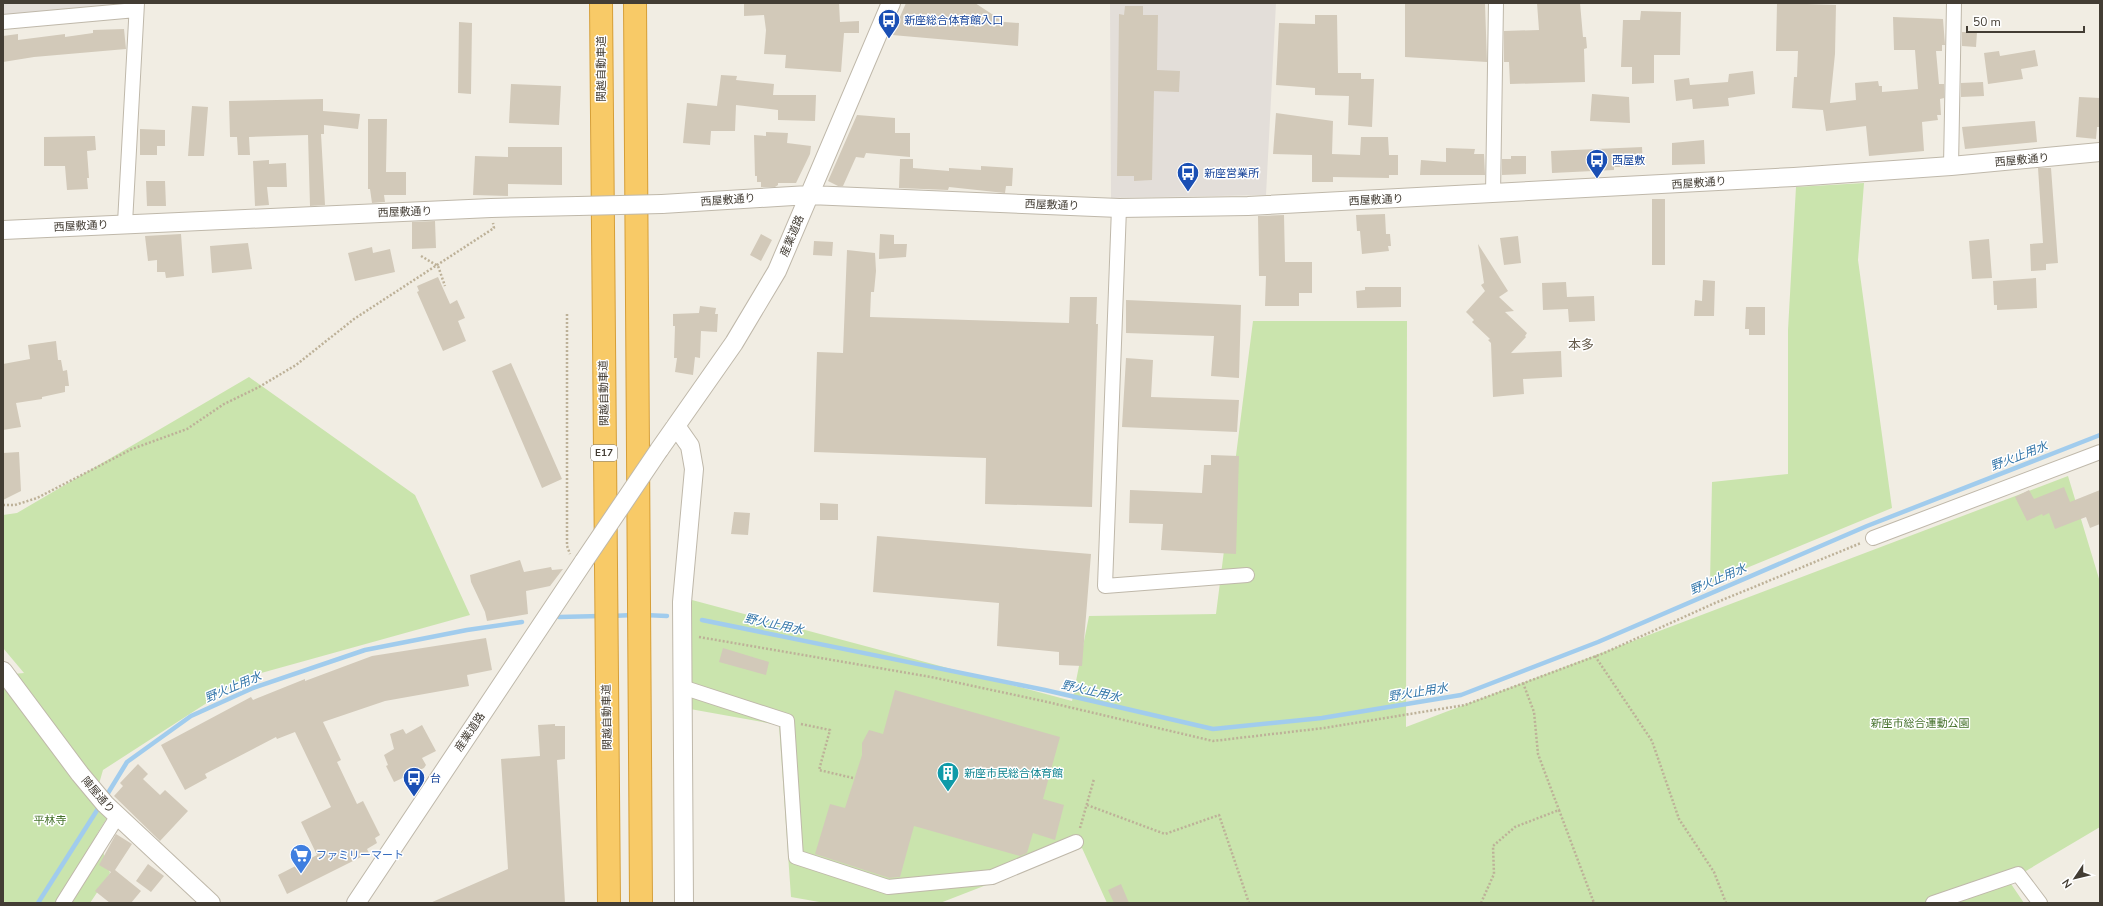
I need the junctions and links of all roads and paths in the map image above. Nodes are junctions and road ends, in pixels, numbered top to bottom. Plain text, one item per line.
1 (601, 3) edge
2 (635, 3) edge
3 (891, 3) edge
4 (1496, 3) edge
5 (1954, 3) edge
6 (137, 6) edge
7 (3, 22) edge
8 (2100, 152) edge
9 (1951, 166) junction
10 (809, 194) junction
11 (1493, 194) junction
12 (1119, 208) junction
13 (125, 224) junction
14 (494, 228) dead end
15 (3, 230) edge
16 (421, 256) dead end
17 (438, 266) junction
18 (445, 286) dead end
19 (567, 314) dead end
20 (676, 426) junction
21 (2100, 452) edge
22 (3, 505) edge
23 (1872, 538) joint
24 (580, 566) junction
25 (1246, 575) dead end
26 (683, 635) junction
27 (1594, 656) junction
28 (3, 671) edge
29 (1523, 683) junction
30 (682, 686) junction
31 (787, 721) junction
32 (853, 778) dead end
33 (1094, 779) dead end
34 (1087, 805) junction
35 (1559, 810) junction
36 (118, 817) junction
37 (1076, 842) joint
38 (63, 903) edge
39 (211, 903) edge
40 (356, 903) edge
41 (609, 903) edge
42 (641, 903) edge
43 (684, 903) edge
44 (1248, 903) edge
45 (1481, 903) edge
46 (1594, 903) edge
47 (1726, 903) edge
48 (1933, 903) edge
49 (2040, 903) edge

1 - 41 highway, 関越自動車道 / E17
2 - 42 highway
3 - 10 street, 産業道路
4 - 11 street
5 - 9 street
6 - 7 street
6 - 13 street
8 - 9 street, 西屋敷通り
9 - 11 street, 西屋敷通り
10 - 12 street, 西屋敷通り
10 - 13 street, 西屋敷通り, bridge
10 - 20 street, 産業道路
11 - 12 street, 西屋敷通り
12 - 25 street
13 - 15 street, 西屋敷通り
14 - 17 path
16 - 17 path
17 - 18 path
17 - 22 path
19 - 24 path
20 - 24 street, 産業道路, bridge
20 - 26 street
21 - 23 street
23 - 27 path
24 - 40 street, 産業道路
26 - 29 path
26 - 30 street
27 - 29 path
27 - 47 path
28 - 36 street, 陣屋通り
29 - 35 path
30 - 31 street
30 - 43 street
31 - 32 path
31 - 37 street
33 - 34 path
34 - 37 path
34 - 44 path
35 - 45 path
35 - 46 path
36 - 38 street
36 - 39 street, 陣屋通り
48 - 49 street

